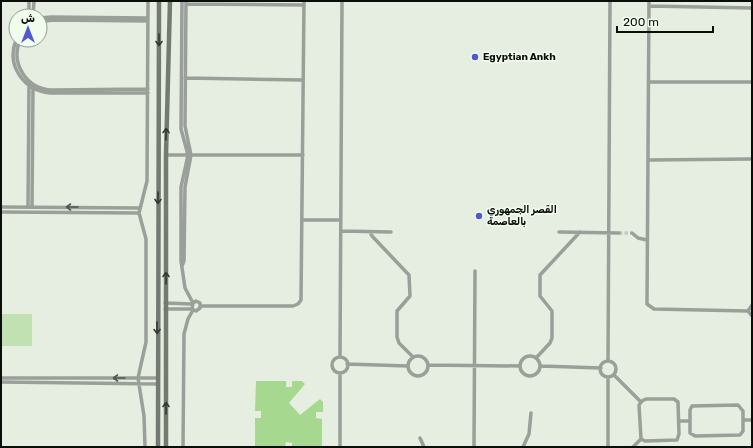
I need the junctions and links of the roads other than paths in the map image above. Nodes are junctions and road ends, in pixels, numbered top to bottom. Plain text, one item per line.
1 (148, 1) edge
2 (160, 1) edge
3 (170, 1) edge
4 (182, 1) edge
5 (342, 1) edge
6 (610, 1) edge
7 (649, 1) edge
8 (186, 3) edge
9 (304, 3) edge
10 (649, 6) junction
11 (752, 8) edge
12 (48, 17) edge
13 (148, 19) junction
14 (48, 21) edge
15 (14, 48) edge
16 (18, 48) edge
17 (185, 78) junction
18 (304, 80) junction
19 (648, 82) junction
20 (752, 82) edge
21 (32, 86) junction
22 (148, 91) junction
23 (166, 155) junction
24 (190, 155) junction
25 (303, 155) junction
26 (648, 160) junction
27 (752, 160) edge
28 (158, 178) junction
29 (166, 178) junction
30 (1, 207) edge
31 (30, 207) junction
32 (139, 210) junction
33 (1, 212) edge
34 (302, 220) junction
35 (341, 220) junction
36 (158, 230) junction
37 (166, 230) junction
38 (341, 232) junction
39 (370, 232) junction
40 (390, 232) dead end
41 (559, 232) dead end
42 (580, 232) junction
43 (608, 233) junction
44 (619, 233) tunnel mouth
45 (632, 233) tunnel mouth
46 (647, 240) junction
47 (475, 271) dead end
48 (166, 303) junction
49 (192, 303) junction
50 (752, 305) edge
51 (201, 306) junction
52 (166, 309) junction
53 (192, 310) junction
54 (748, 311) junction
55 (752, 316) edge
56 (340, 357) junction
57 (413, 357) junction
58 (536, 358) junction
59 (608, 361) junction
60 (347, 364) junction
61 (428, 365) junction
62 (408, 366) junction
63 (474, 366) junction
64 (520, 366) junction
65 (541, 366) junction
66 (601, 368) junction
67 (340, 373) junction
68 (614, 375) junction
69 (608, 377) junction
70 (1, 378) edge
71 (138, 378) junction
72 (158, 378) junction
73 (1, 382) edge
74 (138, 384) junction
75 (158, 384) junction
76 (641, 402) junction
77 (531, 413) dead end
78 (743, 420) junction
79 (752, 420) edge
80 (679, 421) junction
81 (690, 421) junction
82 (420, 438) dead end
83 (640, 439) junction
84 (145, 447) edge
85 (158, 447) edge
86 (166, 447) edge
87 (183, 447) edge
88 (340, 447) edge
89 (424, 447) edge
90 (474, 447) edge
91 (523, 447) edge
92 (608, 447) edge
93 (633, 447) edge

1 - 13 street
2 -> 28 street
23 -> 3 street
4 - 24 street
5 - 35 street
6 - 43 street
7 - 10 street
8 - 9 street
8 - 17 street
9 - 18 street
10 - 11 street
10 - 19 street
12 - 13 street
13 - 14 street
13 - 22 street
15 - 21 street
16 - 21 street
17 - 18 street
17 - 24 street
18 - 25 street
19 - 20 street
19 - 26 street
21 - 22 street
21 - 31 street
22 - 32 street
23 - 24 street
23 - 29 street
24 - 25 street
24 - 49 street
25 - 34 street
26 - 27 street
26 - 46 street
28 - 29 street
28 -> 36 street
29 - 37 street
30 - 31 street
32 -> 31 street
32 - 33 street
32 - 71 street
34 - 35 street
34 - 51 street
35 - 38 street
36 - 37 street
36 -> 72 street
48 -> 37 street
38 - 39 street
38 - 56 street
39 - 40 street
39 - 57 street
41 - 42 street
42 - 43 street
42 - 58 street
43 - 44 street
43 - 59 street
45 - 46 street
46 - 54 street
47 - 63 street
48 - 49 street
48 - 52 street
49 - 51 street
49 - 53 street
50 - 54 street
51 - 53 street
52 - 53 street
86 -> 52 street
53 - 87 street
54 - 55 street
56 - 60 street
56 - 67 street
57 - 61 street
57 - 62 street
58 - 64 street
58 - 65 street
59 - 66 street
59 - 68 street
60 - 62 street
60 - 67 street
61 - 62 street
61 - 63 street
63 - 64 street
63 - 90 street
64 - 65 street
65 - 66 street
66 - 69 street
67 - 88 street
68 - 69 street
68 - 76 street
69 - 92 street
71 -> 70 street
71 - 72 street
71 - 74 street
72 - 75 street
73 - 74 street
74 - 75 street
74 - 84 street
75 - 85 street
76 - 80 street
76 - 83 street
77 - 91 street
78 - 79 street
78 - 81 street
78 - 81 street
80 - 81 street
80 - 83 street
82 - 89 street
83 - 93 street

